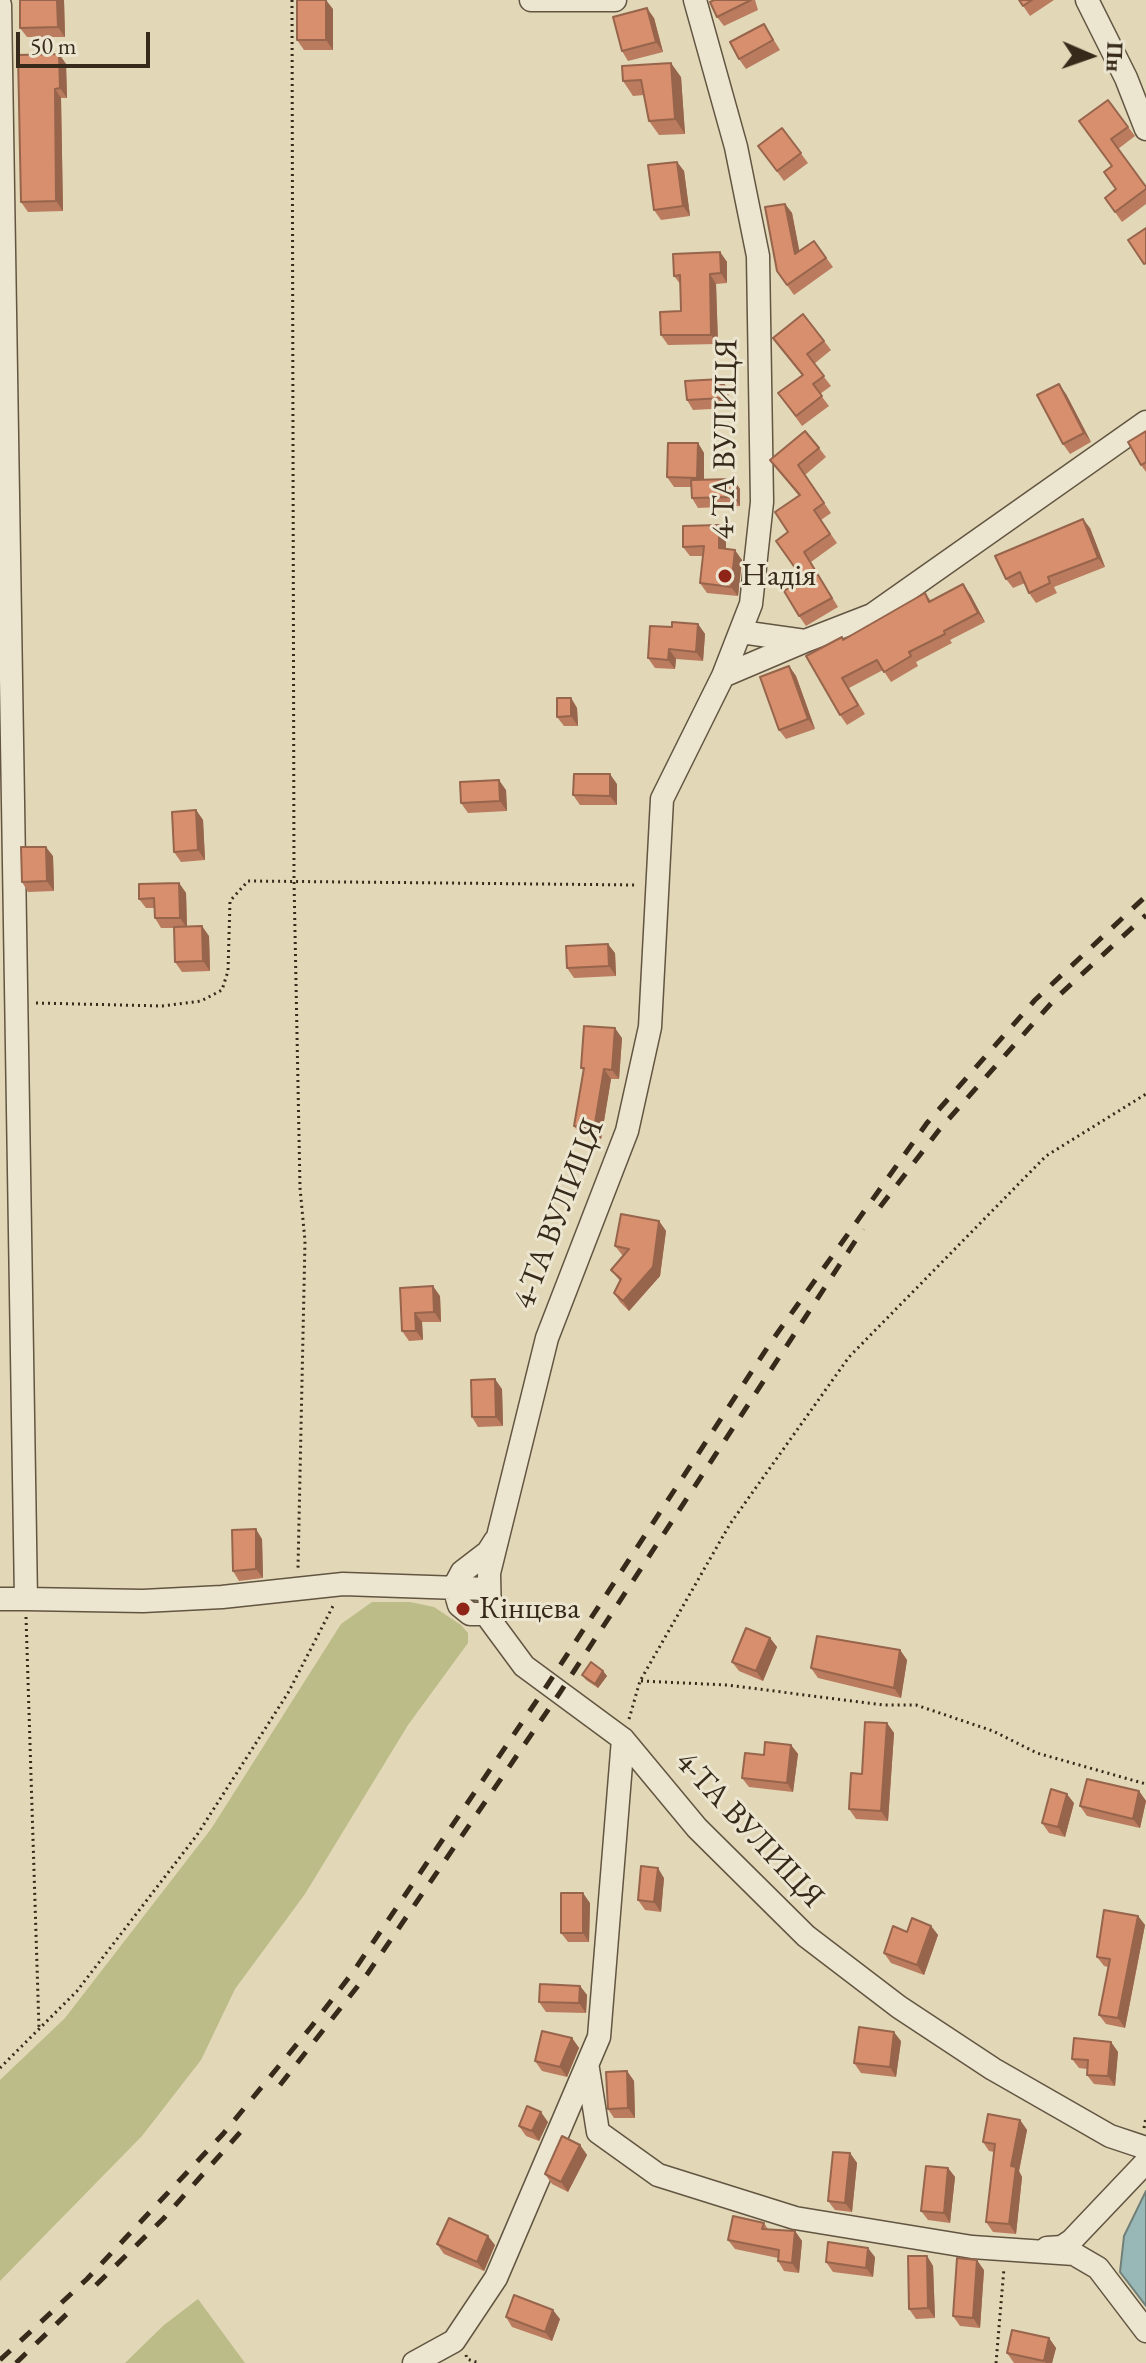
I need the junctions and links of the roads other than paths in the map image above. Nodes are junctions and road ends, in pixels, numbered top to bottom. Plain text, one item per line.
1 (531, 0) edge
2 (615, 0) edge
3 (695, 0) edge
4 (1087, 0) edge
5 (0, 5) edge
6 (1146, 129) edge
7 (1146, 422) edge
8 (741, 632) junction
9 (805, 641) junction
10 (723, 676) junction
11 (498, 1536) junction
12 (454, 1587) junction
13 (489, 1595) junction
14 (0, 1599) edge
15 (26, 1599) junction
16 (623, 1739) junction
17 (588, 2068) junction
18 (561, 2129) junction
19 (598, 2132) junction
20 (1142, 2159) edge
21 (1043, 2249) junction
22 (1146, 2331) edge
23 (414, 2363) edge

1 - 2 street
3 - 8 street, 4-ТА ВУЛИЦЯ
4 - 6 street
5 - 15 street
7 - 9 street
8 - 9 street
8 - 10 street, 4-ТА ВУЛИЦЯ
9 - 10 street
10 - 11 street, 4-ТА ВУЛИЦЯ
11 - 12 street
11 - 13 street, 4-ТА ВУЛИЦЯ
12 - 13 street
12 - 15 street
13 - 16 street, 4-ТА ВУЛИЦЯ
14 - 15 street
16 - 17 street
16 - 20 street, 4-ТА ВУЛИЦЯ
17 - 18 street
17 - 19 street
18 - 19 street
18 - 23 street
19 - 21 street
20 - 21 street
21 - 22 street

